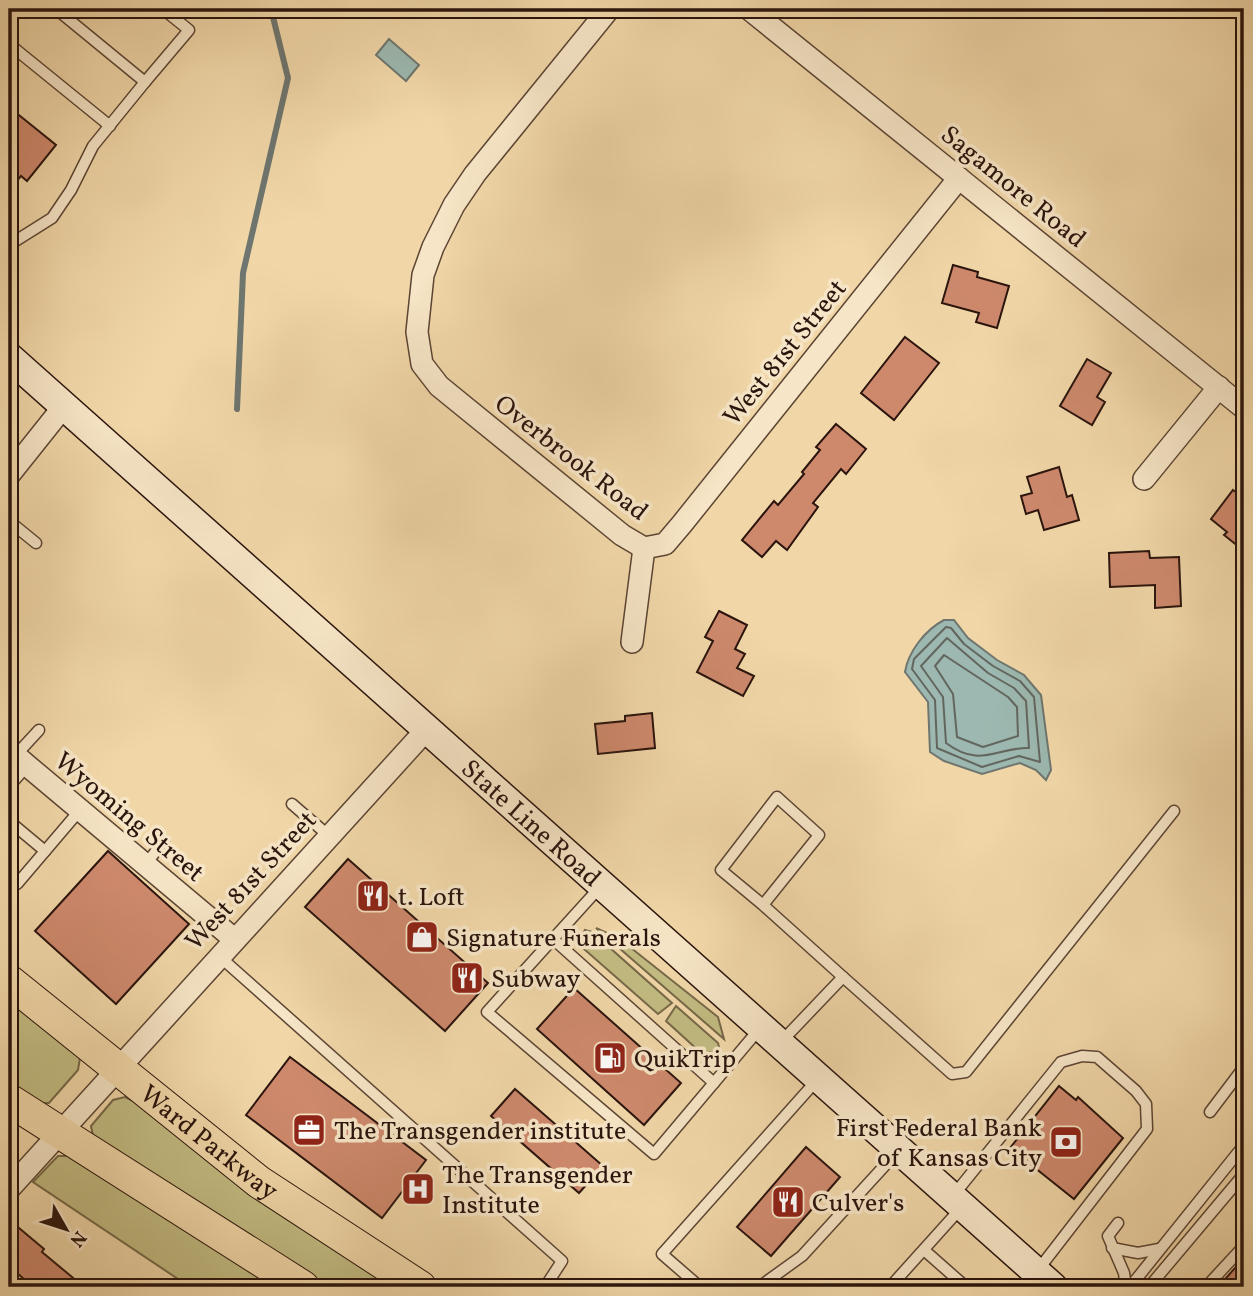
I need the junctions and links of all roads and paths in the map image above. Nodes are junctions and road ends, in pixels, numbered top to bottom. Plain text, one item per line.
1 (56, 9) edge
2 (163, 9) edge
3 (609, 9) edge
4 (749, 9) edge
5 (9, 44) edge
6 (145, 82) junction
7 (110, 126) junction
8 (959, 178) junction
9 (9, 245) edge
10 (9, 357) edge
11 (1219, 387) junction
12 (64, 406) junction
13 (1244, 408) edge
14 (9, 475) edge
15 (1144, 479) dead end
16 (9, 521) edge
17 (36, 543) dead end
18 (644, 548) junction
19 (632, 642) dead end
20 (427, 729) junction
21 (39, 730) dead end
22 (14, 762) edge
23 (292, 804) dead end
24 (80, 810) junction
25 (1174, 811) dead end
26 (9, 821) edge
27 (329, 836) junction
28 (164, 841) dead end
29 (45, 851) junction
30 (145, 865) junction
31 (9, 877) edge
32 (602, 885) junction
33 (762, 905) junction
34 (234, 939) junction
35 (553, 939) junction
36 (218, 956) junction
37 (842, 977) junction
38 (9, 981) edge
39 (770, 1035) junction
40 (1244, 1067) edge
41 (115, 1069) junction
42 (819, 1078) junction
43 (714, 1083) junction
44 (9, 1101) edge
45 (1210, 1112) dead end
46 (58, 1133) junction
47 (1244, 1144) edge
48 (899, 1149) junction
49 (1244, 1174) edge
50 (9, 1189) edge
51 (957, 1202) junction
52 (1118, 1223) dead end
53 (1244, 1246) edge
54 (1112, 1248) junction
55 (1159, 1249) junction
56 (923, 1250) junction
57 (1045, 1280) edge
58 (303, 1287) edge
59 (420, 1287) edge
60 (545, 1287) edge
61 (700, 1287) edge
62 (759, 1287) edge
63 (890, 1287) edge
64 (966, 1287) edge
65 (1128, 1287) edge
66 (1149, 1287) edge
67 (1206, 1287) edge

1 - 6 lane
2 - 6 lane
3 - 18 street, Overbrook Road
4 - 8 street, Sagamore Road
5 - 7 lane
6 - 7 lane
7 - 9 lane
8 - 11 street, Sagamore Road
8 - 18 street, West 81st Street
10 - 12 main road, State Line Road
11 - 13 street, Sagamore Road
11 - 15 street
12 - 14 street
12 - 20 main road, State Line Road
16 - 17 lane
18 - 19 street, Overbrook Road
20 - 27 street, West 81st Street
20 - 32 main road, State Line Road
21 - 22 lane
22 - 24 street, Wyoming Street
23 - 27 lane
24 - 29 lane
24 - 30 street, Wyoming Street
25 - 37 lane
26 - 29 lane
27 - 34 street, West 81st Street
28 - 30 lane
29 - 31 lane
30 - 34 street, Wyoming Street
32 - 35 lane
32 - 39 main road, State Line Road
33 - 33 lane
33 - 37 lane
34 - 36 street, West 81st Street
35 - 43 lane
35 - 43 lane
36 - 41 street, West 81st Street
36 - 60 lane
37 - 39 lane
38 - 41 main road, Ward Parkway
39 - 42 main road, State Line Road
39 - 43 lane
40 - 45 lane
41 - 46 street, West 81st Street
41 - 59 main road, Ward Parkway
42 - 48 main road, State Line Road
42 - 61 lane
44 - 46 main road
46 - 50 street
46 - 58 main road
47 - 55 lane
48 - 51 main road, State Line Road
48 - 62 lane
49 - 66 lane
51 - 56 lane
51 - 57 main road, State Line Road
51 - 57 lane
52 - 54 lane
53 - 67 lane
54 - 55 lane
54 - 65 lane
55 - 65 lane
56 - 63 lane
56 - 64 lane

